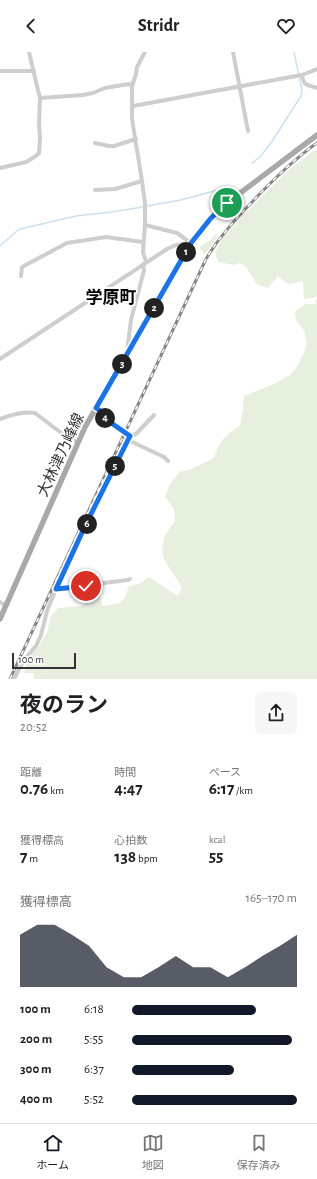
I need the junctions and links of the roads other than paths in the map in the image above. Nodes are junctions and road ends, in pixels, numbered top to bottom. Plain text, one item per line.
1 (29, 52) edge
2 (145, 52) edge
3 (233, 52) edge
4 (317, 70) edge
5 (0, 71) edge
6 (34, 71) junction
7 (300, 75) junction
8 (132, 86) junction
9 (239, 86) junction
10 (317, 88) edge
11 (40, 98) junction
12 (133, 106) junction
13 (248, 131) dead end
14 (317, 135) edge
15 (136, 139) junction
16 (95, 143) dead end
17 (0, 168) edge
18 (142, 181) junction
19 (95, 190) dead end
20 (145, 225) junction
21 (143, 242) junction
22 (191, 243) junction
23 (145, 263) junction
24 (21, 276) dead end
25 (127, 355) junction
26 (0, 359) edge
27 (96, 408) junction
28 (154, 415) dead end
29 (0, 419) edge
30 (129, 438) junction
31 (78, 443) junction
32 (168, 460) dead end
33 (130, 579) dead end
34 (56, 589) junction
35 (0, 602) edge
36 (6, 606) junction
37 (0, 620) edge
38 (14, 679) edge

1 - 6 street
2 - 8 street
3 - 9 street
4 - 7 street
5 - 6 street
6 - 11 street
7 - 9 street
7 - 10 street
8 - 11 street
8 - 12 street
9 - 12 street
9 - 13 street
11 - 17 street
12 - 15 street
14 - 22 main road, 大林津乃峰線
15 - 16 street
15 - 18 street
18 - 19 street
18 - 20 street
20 - 21 street
20 - 22 street
21 - 23 street
21 - 24 street
22 - 23 street
22 - 25 main road, 大林津乃峰線
23 - 25 street
23 - 26 street
25 - 27 main road, 大林津乃峰線
27 - 30 street
27 - 31 main road, 大林津乃峰線
28 - 30 street
29 - 31 street
30 - 32 street
30 - 34 street
31 - 36 main road, 大林津乃峰線
33 - 34 street
34 - 38 street
35 - 36 street
36 - 37 main road, 大林津乃峰線

